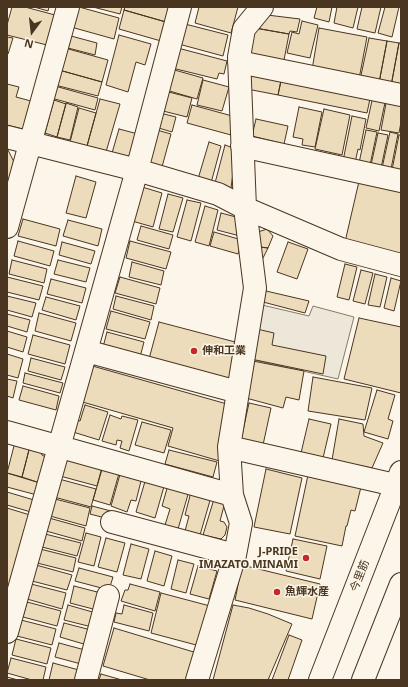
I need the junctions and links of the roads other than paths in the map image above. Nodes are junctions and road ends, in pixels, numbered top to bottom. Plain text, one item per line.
1 (68, 7) edge
2 (180, 7) edge
3 (262, 7) edge
4 (239, 62) junction
5 (401, 95) edge
6 (7, 137) edge
7 (30, 143) junction
8 (242, 146) junction
9 (137, 170) junction
10 (401, 181) edge
11 (245, 208) junction
12 (7, 227) edge
13 (401, 265) edge
14 (86, 350) junction
15 (238, 392) junction
16 (7, 432) edge
17 (59, 446) junction
18 (229, 447) junction
19 (398, 479) edge
20 (232, 495) junction
21 (112, 522) dead end
22 (235, 555) junction
23 (401, 587) edge
24 (108, 596) dead end
25 (7, 632) edge
26 (86, 680) edge
27 (197, 680) edge
28 (320, 680) edge
29 (364, 680) edge

1 - 7 street
2 - 9 street
3 - 4 street
4 - 5 street
4 - 8 street
6 - 7 street
7 - 9 street
7 - 12 street
8 - 10 street
8 - 11 street
9 - 11 street
9 - 14 street
11 - 13 street
11 - 15 street
14 - 15 street
14 - 17 street
15 - 18 street
16 - 17 street
17 - 20 street
17 - 25 street
18 - 19 street
18 - 20 street
19 - 28 street, 今里筋
20 - 22 street
21 - 22 street
22 - 27 street
23 - 29 street
24 - 26 street

